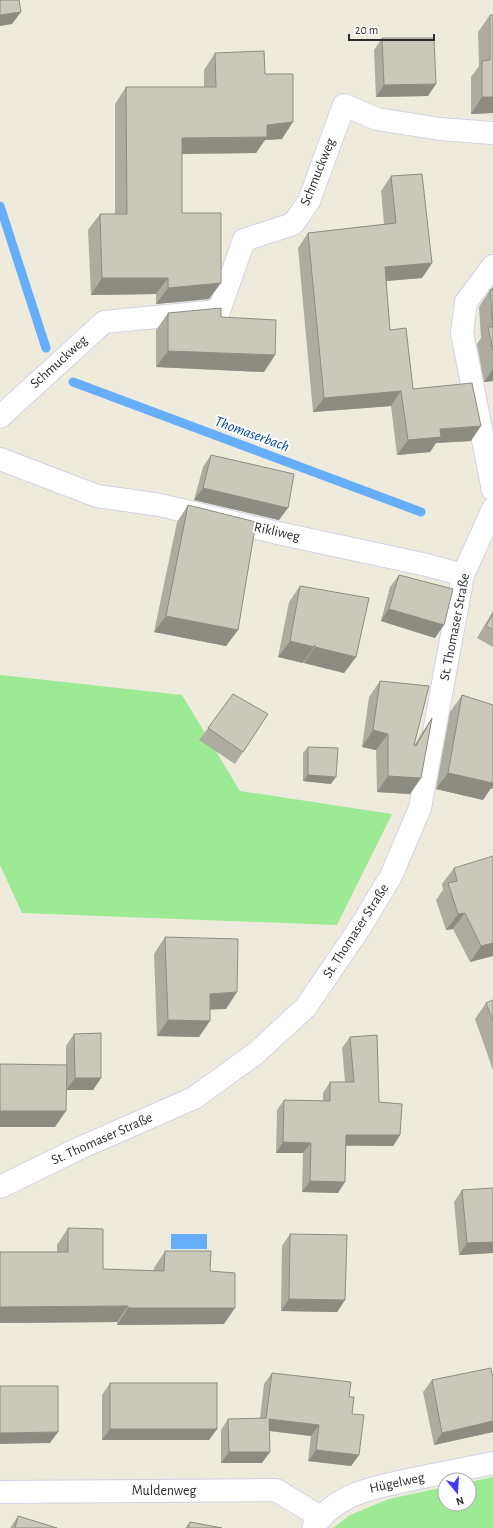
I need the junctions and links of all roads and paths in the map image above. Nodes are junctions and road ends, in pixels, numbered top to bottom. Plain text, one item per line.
1 (493, 133) edge
2 (493, 266) edge
3 (0, 417) edge
4 (0, 459) edge
5 (493, 490) edge
6 (493, 509) edge
7 (463, 575) junction
8 (0, 1187) edge
9 (493, 1463) edge
10 (0, 1492) edge
11 (316, 1522) edge

1 - 3 street, Schmuckweg
2 - 5 street
4 - 7 street, Rikliweg
6 - 7 street, St. Thomaser Straße
7 - 8 street, St. Thomaser Straße
9 - 11 street, Hügelweg
10 - 11 street, Muldenweg

